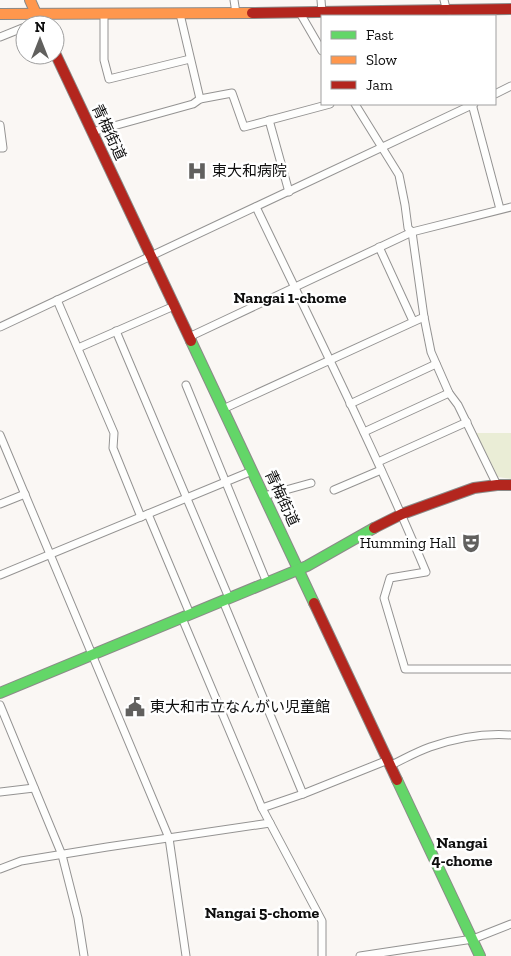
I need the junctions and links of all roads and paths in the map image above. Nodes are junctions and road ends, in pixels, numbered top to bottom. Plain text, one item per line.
1 (30, 0) edge
2 (234, 0) edge
3 (321, 0) edge
4 (446, 9) edge
5 (511, 9) edge
6 (322, 12) junction
7 (236, 13) junction
8 (300, 13) junction
9 (0, 14) edge
10 (104, 14) junction
11 (180, 14) junction
12 (37, 15) junction
13 (15, 31) edge
14 (0, 37) edge
15 (321, 49) edge
16 (190, 59) junction
17 (60, 65) edge
18 (511, 86) edge
19 (496, 94) edge
20 (200, 99) junction
21 (326, 105) edge
22 (356, 105) edge
23 (471, 105) edge
24 (473, 105) edge
25 (269, 120) junction
26 (0, 125) edge
27 (92, 132) junction
28 (0, 148) edge
29 (382, 148) junction
30 (289, 192) junction
31 (256, 207) junction
32 (511, 207) edge
33 (500, 209) junction
34 (412, 232) junction
35 (379, 247) junction
36 (151, 256) junction
37 (294, 287) junction
38 (57, 300) junction
39 (174, 306) junction
40 (424, 316) junction
41 (413, 321) junction
42 (0, 327) edge
43 (116, 331) junction
44 (189, 337) junction
45 (78, 348) junction
46 (329, 360) junction
47 (436, 364) junction
48 (186, 386) dead end
49 (449, 393) junction
50 (350, 404) junction
51 (223, 409) junction
52 (467, 422) junction
53 (364, 432) junction
54 (0, 435) edge
55 (378, 462) junction
56 (381, 470) junction
57 (252, 471) junction
58 (226, 482) junction
59 (311, 483) dead end
60 (497, 485) junction
61 (511, 485) edge
62 (334, 490) dead end
63 (25, 494) junction
64 (264, 496) junction
65 (187, 498) junction
66 (0, 504) edge
67 (148, 514) junction
68 (402, 514) junction
69 (141, 517) junction
70 (50, 554) junction
71 (298, 570) junction
72 (0, 575) edge
73 (268, 583) junction
74 (226, 600) junction
75 (186, 616) junction
76 (93, 655) junction
77 (511, 669) edge
78 (0, 693) edge
79 (0, 705) edge
80 (511, 735) edge
81 (389, 762) junction
82 (34, 788) junction
83 (0, 792) edge
84 (303, 794) junction
85 (262, 808) junction
86 (270, 823) junction
87 (169, 838) junction
88 (62, 855) junction
89 (0, 869) edge
90 (511, 924) edge
91 (473, 939) junction
92 (84, 956) edge
93 (186, 956) edge
94 (322, 956) edge
95 (360, 956) edge
96 (480, 956) edge

1 - 12 street
2 - 7 street
3 - 6 street
4 - 5 street
4 - 6 street
6 - 8 street
7 - 8 street
7 - 11 street
8 - 15 street
9 - 12 street
10 - 11 street
10 - 12 street
10 - 16 street
11 - 16 street
13 - 14 street
16 - 20 street
17 - 27 street, 青梅街道
18 - 19 street
20 - 25 street
20 - 27 street
21 - 25 street
22 - 29 street
23 - 29 street
24 - 33 street
25 - 30 street
26 - 28 street
27 - 36 street, 青梅街道
29 - 30 street
29 - 34 street
30 - 31 street
31 - 36 street
31 - 37 street
32 - 33 street
33 - 34 street
34 - 35 street
34 - 40 street
35 - 37 street
35 - 41 street
36 - 38 street
36 - 39 street, 青梅街道
37 - 44 street
37 - 46 street
38 - 42 street
38 - 45 street
39 - 43 street
39 - 44 street, 青梅街道
40 - 41 street
40 - 47 street
41 - 46 street
43 - 45 street
43 - 65 street
44 - 51 street, 青梅街道
45 - 69 street
46 - 50 street
46 - 51 street
47 - 49 street
47 - 50 street
48 - 58 street
49 - 52 street
49 - 53 street
50 - 53 street
51 - 57 street, 青梅街道
52 - 55 street
52 - 60 street
53 - 55 street
54 - 63 street
55 - 56 street
56 - 62 street
56 - 68 street
57 - 58 street
57 - 64 street, 青梅街道
58 - 65 street
58 - 73 street
59 - 64 street
60 - 61 street
60 - 68 street
63 - 66 street
63 - 70 street
64 - 71 street, 青梅街道
65 - 67 street
65 - 74 street
67 - 69 street
67 - 75 street
68 - 71 street
68 - 77 street
69 - 70 street
70 - 72 street
70 - 76 street
71 - 73 street
71 - 81 street, 青梅街道
73 - 74 street
74 - 75 street
74 - 84 street
75 - 76 street
75 - 85 street
76 - 78 street
76 - 87 street
79 - 82 street
80 - 81 street
81 - 84 street
81 - 91 street, 青梅街道
82 - 83 street
82 - 88 street
84 - 85 street
85 - 86 street
86 - 87 street
86 - 94 street
87 - 88 street
87 - 93 street
88 - 89 street
88 - 92 street
90 - 91 street
91 - 95 street
91 - 96 street, 青梅街道

